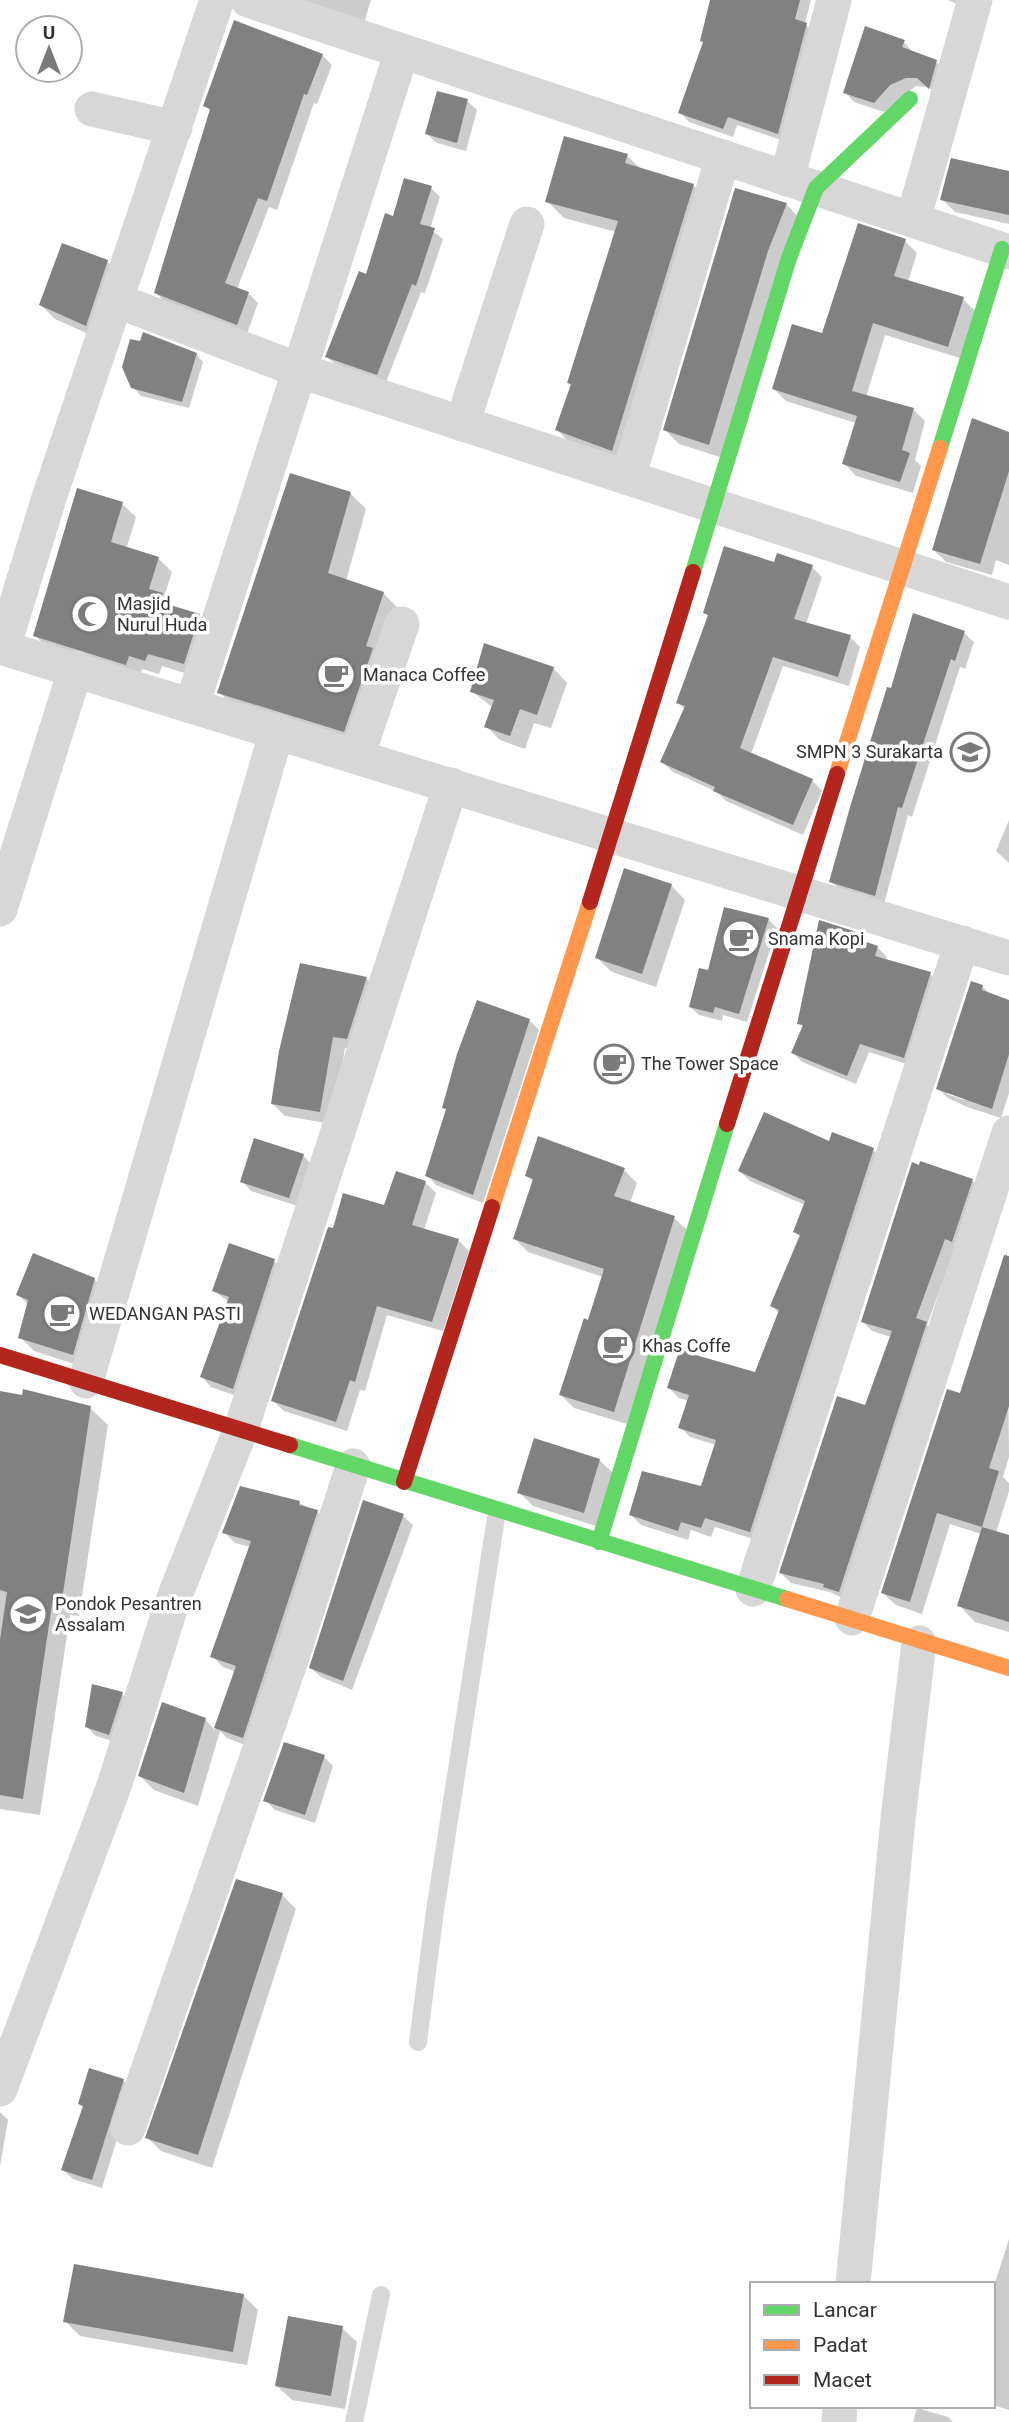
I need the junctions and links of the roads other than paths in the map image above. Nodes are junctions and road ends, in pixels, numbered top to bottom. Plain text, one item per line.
1 (217, 0) edge
2 (834, 0) edge
3 (975, 0) edge
4 (268, 3) edge
5 (402, 51) junction
6 (910, 99) dead end
7 (92, 108) dead end
8 (175, 128) junction
9 (723, 158) junction
10 (802, 183) junction
11 (913, 220) junction
12 (527, 223) dead end
13 (1006, 251) edge
14 (118, 301) junction
15 (301, 371) junction
16 (462, 424) junction
17 (628, 478) junction
18 (714, 506) junction
19 (903, 568) junction
20 (1009, 602) edge
21 (402, 624) dead end
22 (1, 648) edge
23 (76, 668) junction
24 (192, 705) junction
25 (277, 731) junction
26 (357, 756) junction
27 (451, 785) junction
28 (612, 835) junction
29 (801, 894) junction
30 (0, 909) edge
31 (962, 943) junction
32 (1009, 958) edge
33 (1009, 1133) edge
34 (0, 1355) edge
35 (86, 1381) junction
36 (241, 1429) junction
37 (352, 1466) junction
38 (404, 1482) junction
39 (497, 1511) junction
40 (599, 1542) junction
41 (753, 1589) junction
42 (852, 1618) junction
43 (919, 1643) junction
44 (1009, 1668) edge
45 (418, 2042) dead end
46 (0, 2089) edge
47 (128, 2128) dead end
48 (853, 2282) edge
49 (381, 2295) dead end
50 (354, 2422) edge

1 - 8 street
2 - 10 street
3 - 11 street
4 - 5 street
5 - 9 street
5 - 15 street
6 - 10 street
7 - 8 street
8 - 14 street
9 - 10 street
9 - 17 street
10 - 11 street
10 - 18 street
11 - 13 street
12 - 16 street
13 - 19 street
14 - 15 street
14 - 22 street
15 - 16 street
15 - 24 street
16 - 17 street
17 - 18 street
18 - 19 street
18 - 28 street
19 - 20 street
19 - 29 street
21 - 26 street
22 - 23 street
23 - 24 street
23 - 30 street
24 - 25 street
25 - 26 street
25 - 35 street
26 - 27 street
27 - 28 street
27 - 36 street
28 - 29 street
28 - 38 street
29 - 31 street
29 - 40 street
31 - 32 street
31 - 41 street
33 - 42 street
34 - 35 street
35 - 36 street
36 - 37 street
36 - 46 street
37 - 38 street
37 - 47 street
38 - 39 street
39 - 40 street
39 - 45 lane
40 - 41 street
41 - 42 street
42 - 43 street
43 - 44 street
43 - 48 street
49 - 50 lane

